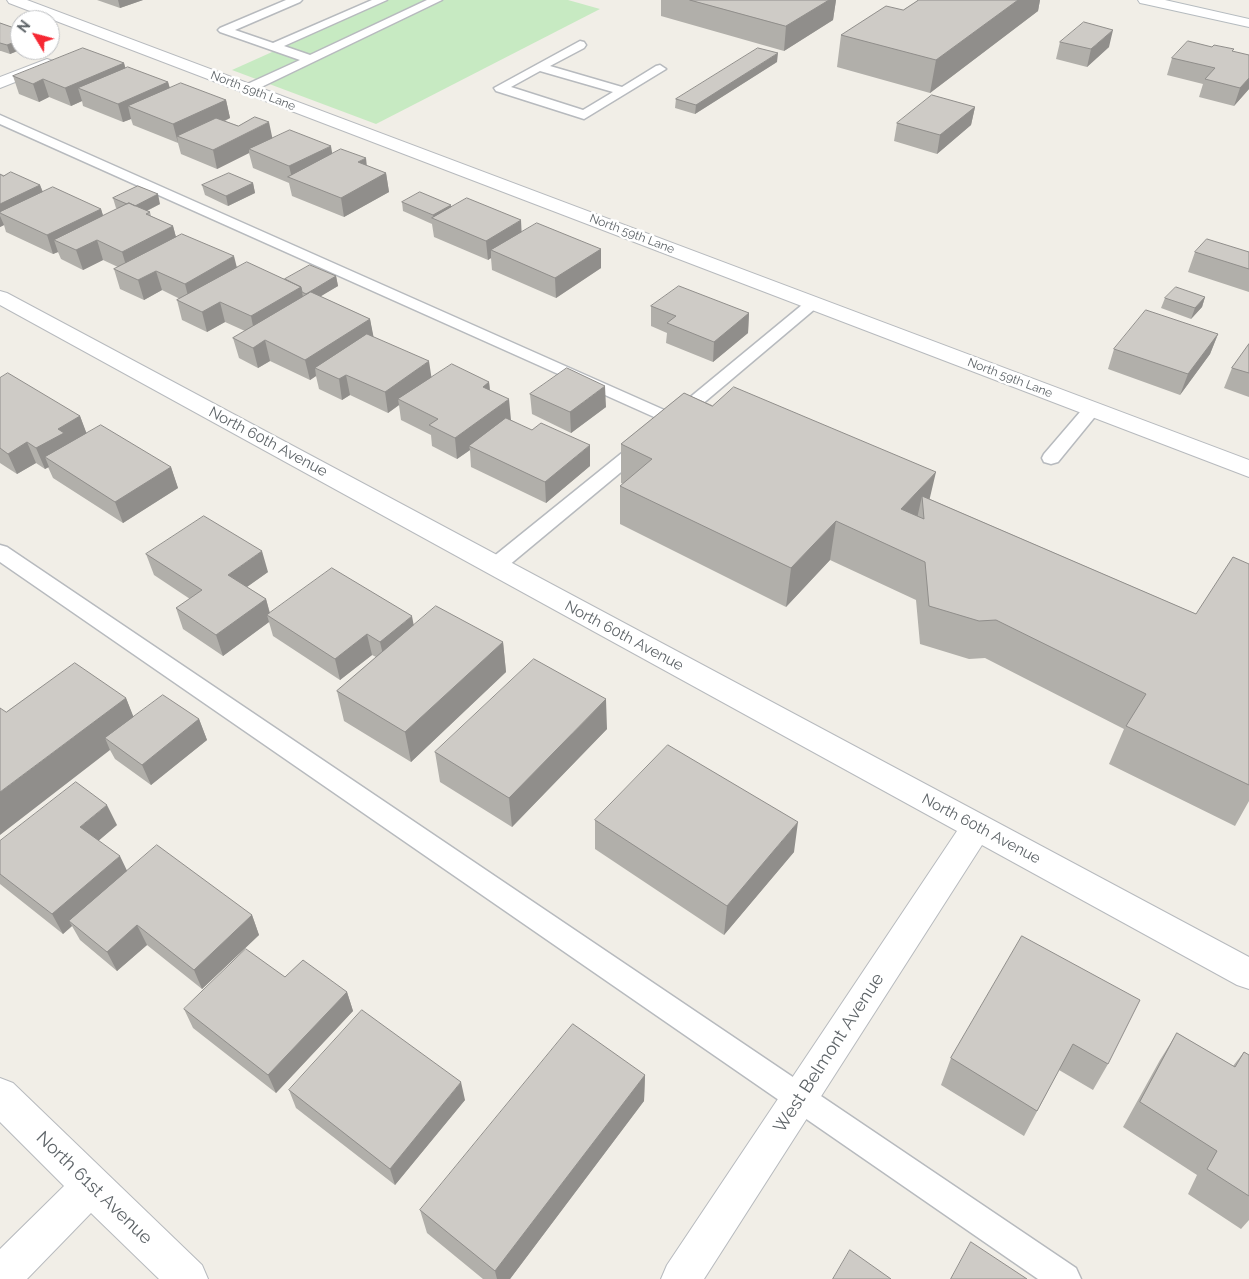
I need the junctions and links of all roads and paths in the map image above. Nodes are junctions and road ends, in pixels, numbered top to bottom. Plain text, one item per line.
1 (14, 0) edge
2 (296, 0) edge
3 (381, 0) edge
4 (436, 0) edge
5 (1145, 0) edge
6 (1249, 23) edge
7 (580, 45) dead end
8 (274, 47) junction
9 (61, 59) edge
10 (310, 59) junction
11 (540, 67) junction
12 (660, 69) dead end
13 (0, 83) edge
14 (247, 89) junction
15 (623, 91) junction
16 (0, 119) edge
17 (0, 297) edge
18 (814, 304) junction
19 (1092, 409) junction
20 (672, 420) junction
21 (1051, 458) dead end
22 (1249, 469) edge
23 (0, 552) edge
24 (496, 566) junction
25 (978, 827) junction
26 (1249, 974) edge
27 (0, 1096) edge
28 (799, 1099) junction
29 (91, 1186) junction
30 (0, 1278) edge
31 (188, 1279) edge
32 (681, 1279) edge
33 (1065, 1279) edge

1 - 14 street, North 59th Lane
2 - 8 lane
3 - 8 lane
4 - 10 lane
5 - 6 street
7 - 11 lane
8 - 10 lane
9 - 13 street
10 - 14 lane
11 - 15 lane
11 - 15 lane
12 - 15 lane
14 - 18 street, North 59th Lane
16 - 20 lane
17 - 24 street, North 60th Avenue
18 - 19 street, North 59th Lane
18 - 20 lane
19 - 21 lane
19 - 22 street, North 59th Lane
20 - 24 lane
23 - 28 lane
24 - 25 street, North 60th Avenue
25 - 26 street, North 60th Avenue
25 - 28 street, West Belmont Avenue
27 - 29 street, North 61st Avenue
28 - 32 street, West Belmont Avenue
28 - 33 lane
29 - 30 street
29 - 31 street, North 61st Avenue

